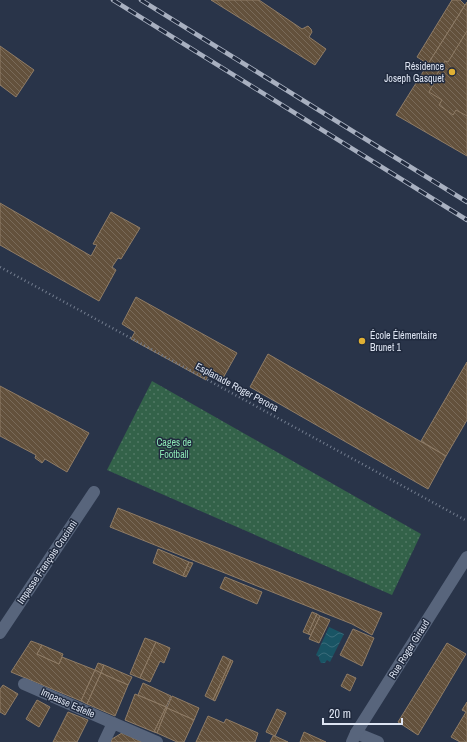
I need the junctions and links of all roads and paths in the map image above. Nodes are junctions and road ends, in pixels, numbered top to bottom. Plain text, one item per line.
1 (0, 267) edge
2 (94, 492) dead end
3 (467, 521) edge
4 (467, 557) edge
5 (0, 633) edge
6 (24, 684) dead end
7 (113, 724) junction
8 (354, 737) edge
9 (104, 742) edge
10 (157, 742) edge
11 (378, 742) edge

1 - 3 path, Esplanade Roger Perona
2 - 5 street, Impasse François Cruciani
4 - 8 street, Rue Roger Giraud
6 - 7 street, Impasse Estelle
7 - 9 street
7 - 10 street, Impasse Estelle
8 - 11 street

